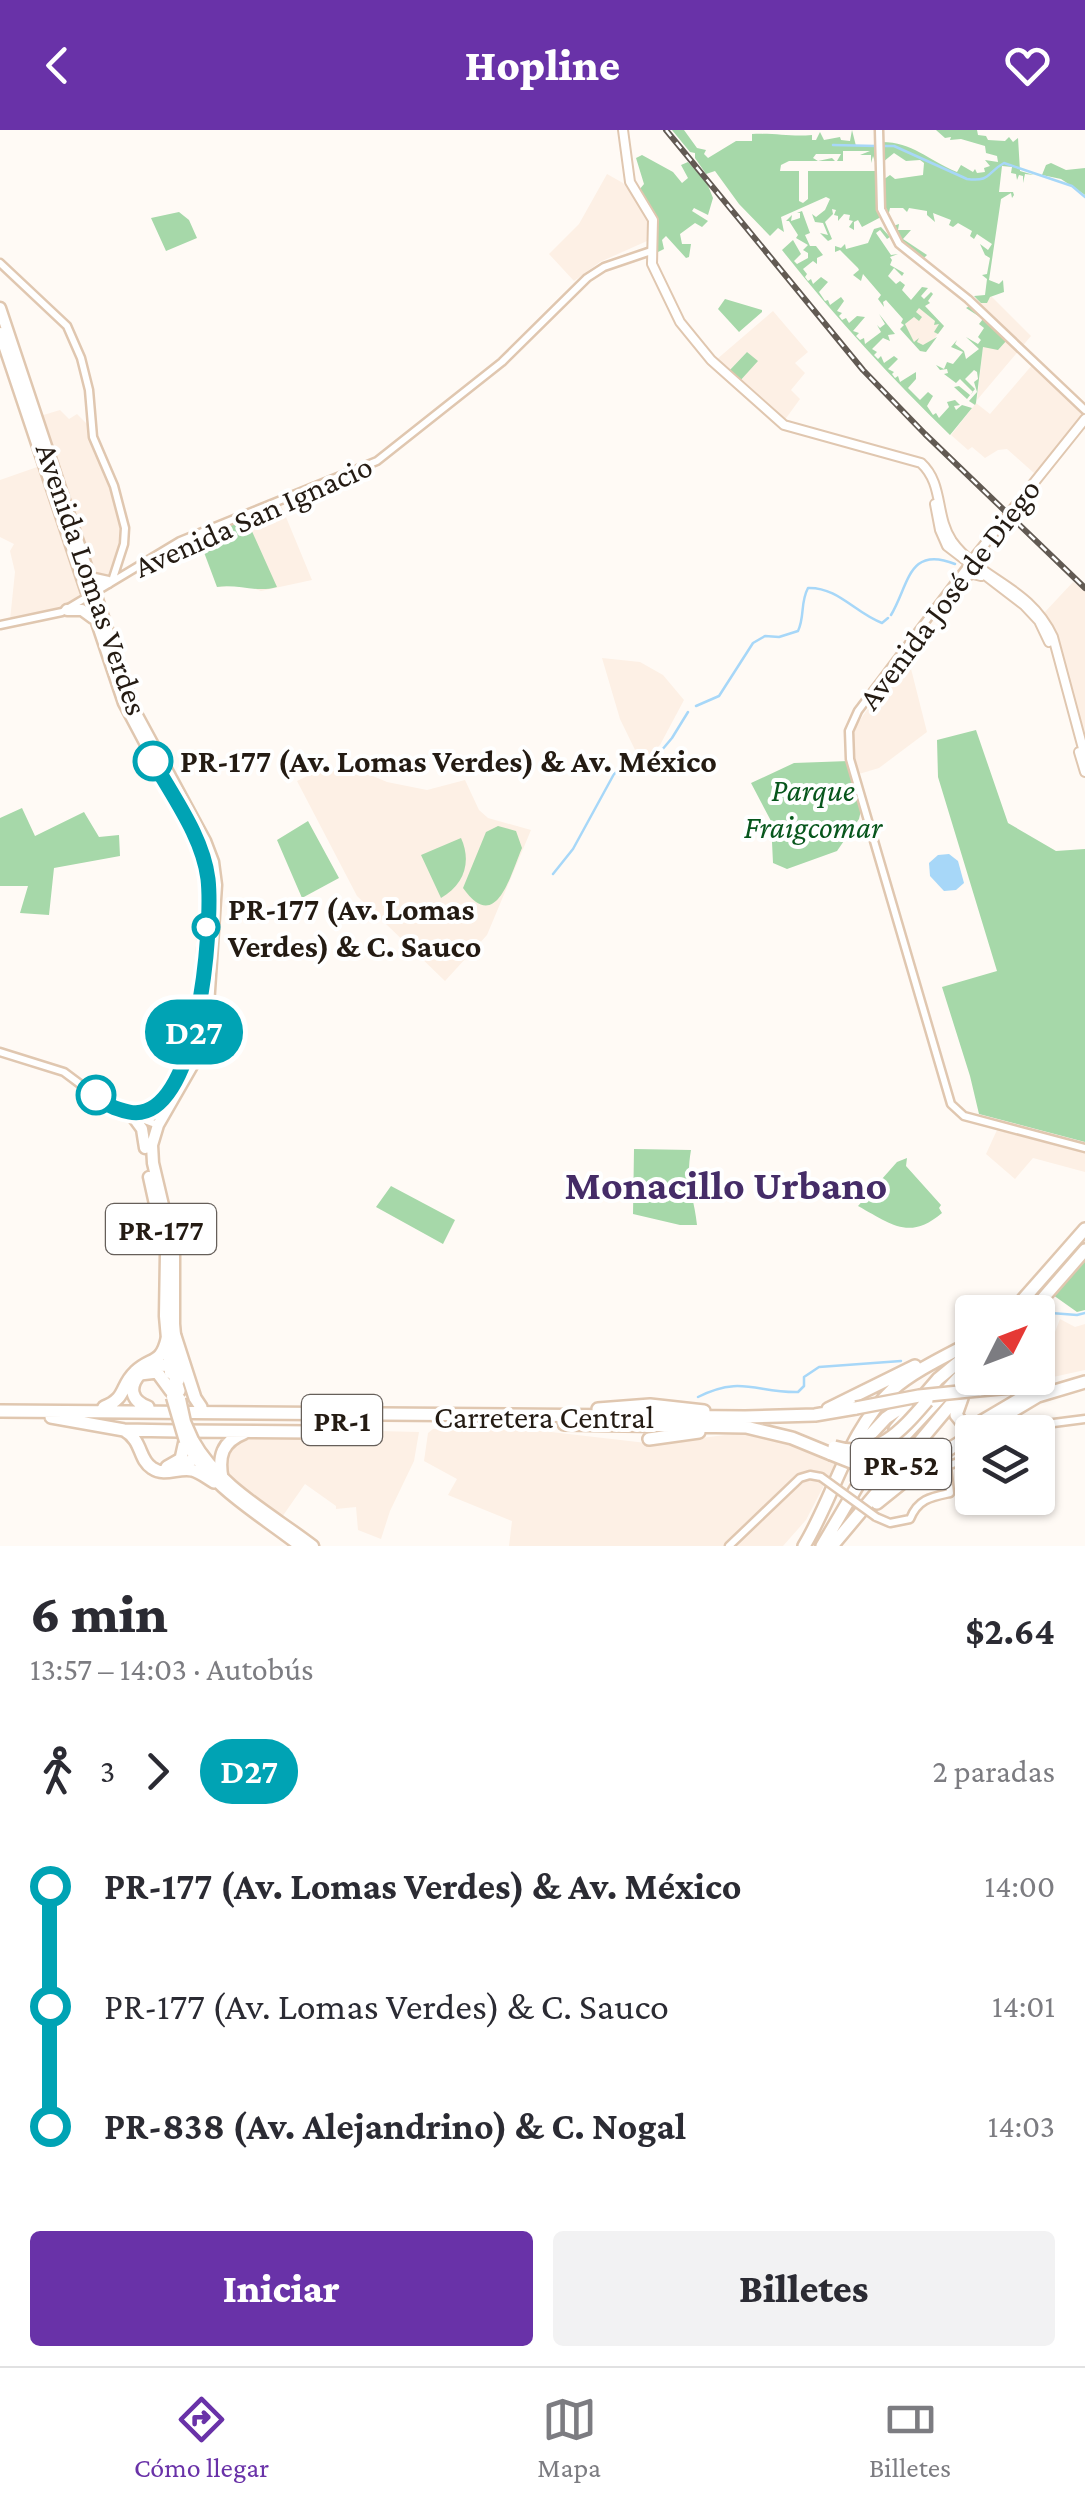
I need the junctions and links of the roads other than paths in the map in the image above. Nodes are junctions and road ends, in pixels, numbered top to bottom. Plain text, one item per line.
1 (623, 130) edge
2 (878, 130) edge
3 (651, 251) junction
4 (1, 264) edge
5 (0, 308) edge
6 (0, 332) edge
7 (1085, 410) edge
8 (1085, 419) edge
9 (909, 460) junction
10 (984, 544) junction
11 (956, 546) junction
12 (971, 562) junction
13 (90, 578) junction
14 (957, 579) junction
15 (110, 580) junction
16 (992, 581) junction
17 (91, 595) junction
18 (67, 610) junction
19 (95, 620) junction
20 (0, 625) edge
21 (1085, 756) edge
22 (1085, 772) edge
23 (209, 936) junction
24 (225, 941) dead end
25 (194, 955) dead end
26 (0, 1052) edge
27 (165, 1100) junction
28 (135, 1116) junction
29 (154, 1123) junction
30 (146, 1148) junction
31 (1085, 1148) edge
32 (1085, 1230) edge
33 (1085, 1240) edge
34 (1085, 1250) edge
35 (1027, 1295) edge
36 (1038, 1295) edge
37 (1046, 1295) edge
38 (171, 1338) junction
39 (955, 1358) edge
40 (955, 1358) edge
41 (168, 1364) junction
42 (955, 1365) edge
43 (955, 1367) edge
44 (140, 1368) junction
45 (955, 1371) edge
46 (1085, 1380) edge
47 (1055, 1383) edge
48 (955, 1388) edge
49 (176, 1394) junction
50 (958, 1395) edge
51 (966, 1395) edge
52 (1026, 1395) edge
53 (923, 1398) junction
54 (104, 1407) junction
55 (148, 1407) junction
56 (202, 1407) junction
57 (0, 1413) edge
58 (42, 1414) junction
59 (242, 1414) junction
60 (799, 1415) junction
61 (1006, 1415) edge
62 (505, 1417) junction
63 (1085, 1419) edge
64 (364, 1420) junction
65 (638, 1421) junction
66 (738, 1422) junction
67 (1055, 1423) edge
68 (124, 1430) junction
69 (164, 1430) junction
70 (248, 1432) junction
71 (648, 1438) dead end
72 (189, 1440) junction
73 (955, 1446) edge
74 (830, 1451) junction
75 (198, 1456) junction
76 (928, 1462) junction
77 (955, 1463) edge
78 (174, 1472) junction
79 (218, 1480) junction
80 (837, 1480) junction
81 (842, 1534) junction
82 (300, 1546) edge
83 (313, 1546) edge
84 (730, 1546) edge
85 (804, 1546) edge
86 (822, 1546) edge
87 (832, 1546) edge

1 - 3 main road
2 - 7 street
3 - 9 main road
3 - 15 street, Avenida San Ignacio
4 - 15 street
5 - 13 main road, Avenida Lomas Verdes / PR-177
6 - 17 main road, Avenida Lomas Verdes / PR-177
8 - 10 main road, Avenida José de Diego
9 - 11 main road
9 - 12 main road
10 - 11 main road
10 - 12 main road, Avenida José de Diego
11 - 12 main road
12 - 14 street, Avenida José de Diego
12 - 16 main road
12 - 21 main road
13 - 15 main road
13 - 17 main road, Avenida Lomas Verdes / PR-177
14 - 16 main road
14 - 31 street, Avenida José de Diego
15 - 17 street, Avenida San Ignacio
16 - 22 main road
17 - 18 street, Avenida San Ignacio
17 - 19 main road, Avenida Lomas Verdes / PR-177
17 - 23 main road, Avenida Lomas Verdes / PR-177
18 - 19 main road
18 - 20 street, Avenida San Ignacio
19 - 23 main road, Avenida Lomas Verdes / PR-177
23 - 24 main road
23 - 25 main road
23 - 27 main road, Avenida Lomas Verdes / PR-177
23 - 29 main road, Avenida Lomas Verdes / PR-177
26 - 28 street
27 - 28 main road
27 - 29 main road, Avenida Lomas Verdes / PR-177
28 - 29 street
28 - 30 main road
29 - 30 main road, Avenida Lomas Verdes / PR-177
29 - 38 main road, Avenida Lomas Verdes / PR-177
30 - 38 main road, Avenida Lomas Verdes / PR-177
32 - 35 highway
33 - 36 highway
34 - 37 highway
38 - 41 main road, Avenida Lomas Verdes / PR-177
38 - 44 highway
38 - 49 main road, Avenida Lomas Verdes / PR-177
38 - 56 highway
39 - 80 highway, PR-52
40 - 60 highway
41 - 44 highway
41 - 49 highway
42 - 86 highway
43 - 53 highway
44 - 54 highway
45 - 74 highway, bridge
46 - 47 highway, Carretera Central / PR-1
46 - 61 highway, Carretera Central / PR-1
48 - 53 highway, Carretera Central / PR-1, bridge
49 - 55 highway
49 - 72 main road, Avenida Lomas Verdes / PR-177, bridge
50 - 81 highway, PR-52
51 - 52 highway
53 - 60 highway, Carretera Central / PR-1, bridge
53 - 74 highway, bridge
53 - 80 highway
54 - 55 highway
54 - 58 highway
55 - 56 highway
56 - 59 highway
57 - 58 highway, Carretera Central / PR-1
58 - 59 highway, Carretera Central / PR-1
58 - 64 highway, Carretera Central / PR-1
58 - 68 highway
59 - 62 highway, Carretera Central / PR-1
60 - 66 highway, Carretera Central / PR-1
62 - 65 highway, Carretera Central / PR-1
62 - 66 highway
63 - 67 street
64 - 65 highway, Carretera Central / PR-1
64 - 70 highway
65 - 66 highway, Carretera Central / PR-1
66 - 71 highway
66 - 74 highway, Carretera Central
68 - 69 highway
68 - 78 highway
69 - 70 highway
69 - 72 highway
70 - 79 highway
72 - 75 main road, Avenida Lomas Verdes / PR-177
73 - 76 highway, Carretera Central / PR-1
74 - 76 highway, Carretera Central / PR-1, bridge
75 - 78 highway
75 - 79 main road, Avenida Lomas Verdes / PR-177
76 - 81 highway
77 - 84 street, bridge
78 - 79 highway
79 - 82 main road, Avenida Lomas Verdes / PR-177
79 - 83 main road, Avenida Lomas Verdes / PR-177
80 - 85 highway, PR-52
81 - 87 highway, PR-52

